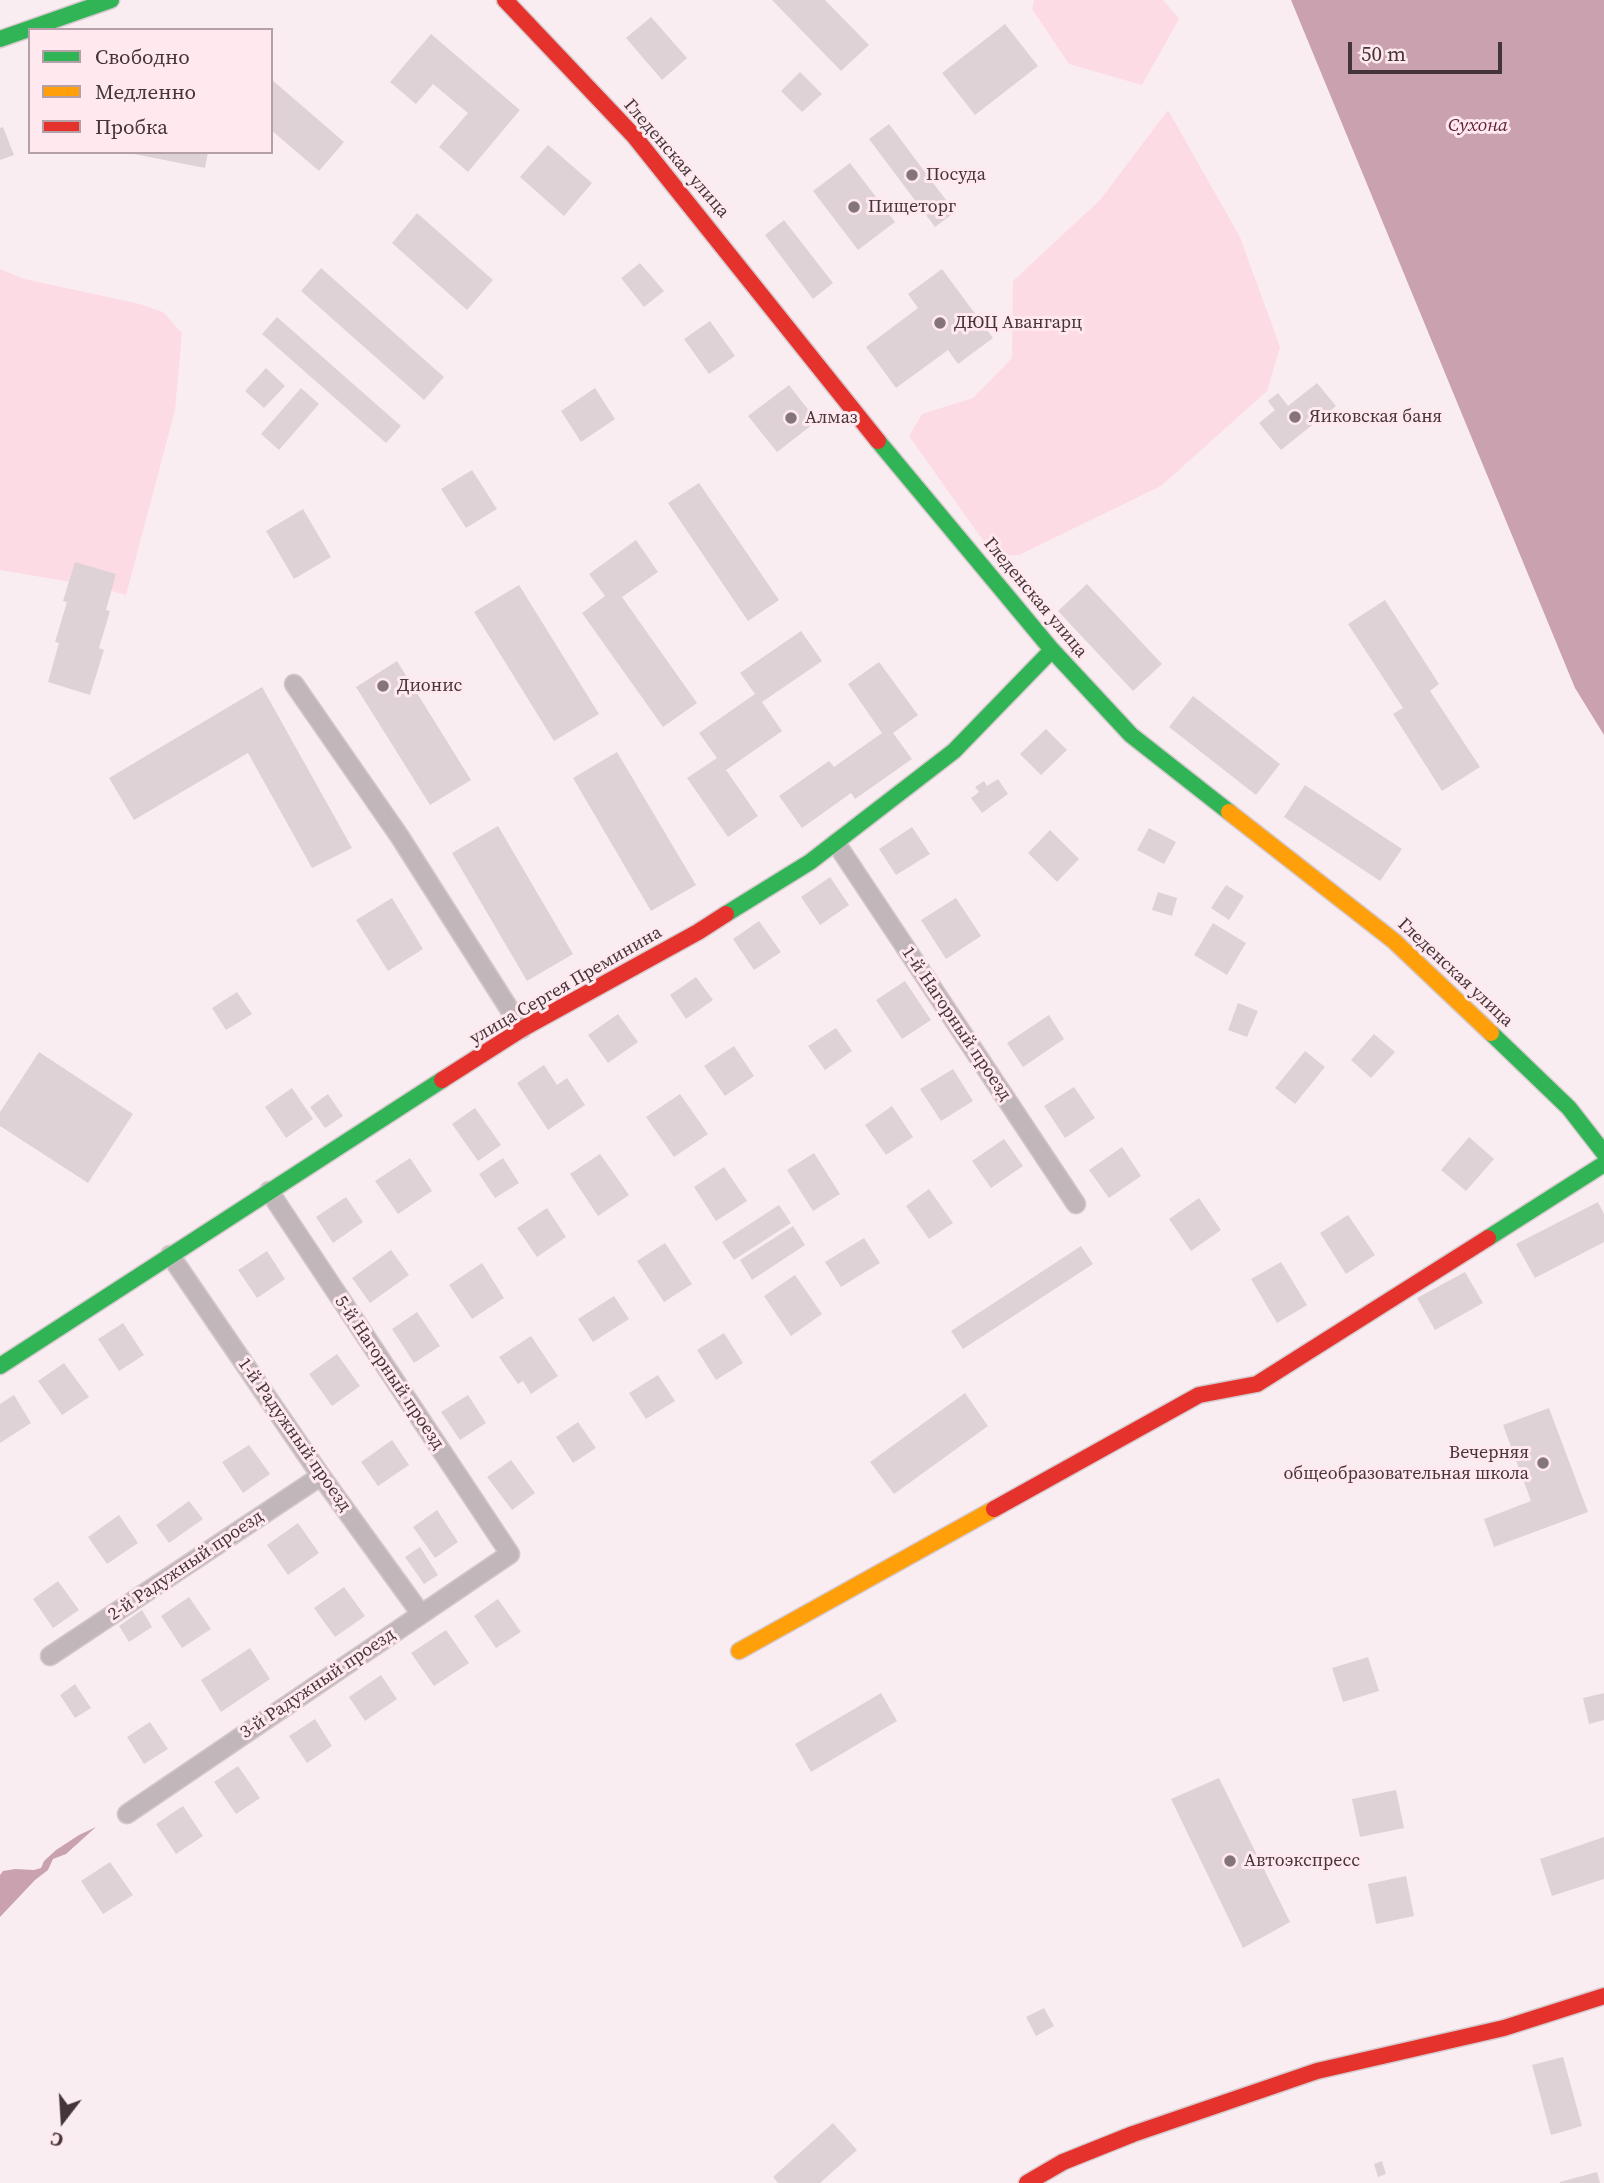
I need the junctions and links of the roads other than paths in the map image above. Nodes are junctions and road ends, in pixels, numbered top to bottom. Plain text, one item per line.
1 (111, 0) edge
2 (505, 0) edge
3 (31, 28) edge
4 (28, 29) edge
5 (0, 39) edge
6 (1052, 650) junction
7 (294, 684) dead end
8 (836, 843) junction
9 (522, 1029) junction
10 (1604, 1153) edge
11 (1604, 1164) edge
12 (269, 1191) junction
13 (1076, 1204) dead end
14 (170, 1255) junction
15 (0, 1366) edge
16 (321, 1475) junction
17 (510, 1554) joint
18 (421, 1614) junction
19 (739, 1651) dead end
20 (50, 1656) dead end
21 (127, 1814) dead end
22 (1604, 1996) edge
23 (1027, 2183) edge

1 - 3 street
2 - 6 street, Гледенская улица
4 - 5 street
6 - 8 street, улица Сергея Преминина
6 - 10 street, Гледенская улица
7 - 9 street
8 - 9 street, улица Сергея Преминина
8 - 13 street, 1-й Нагорный проезд
9 - 12 street, улица Сергея Преминина
11 - 19 street
12 - 14 street, улица Сергея Преминина
12 - 17 street, 5-й Нагорный проезд
14 - 15 street, улица Сергея Преминина
14 - 16 street, 1-й Радужный проезд
16 - 18 street, 1-й Радужный проезд
16 - 20 street, 2-й Радужный проезд
17 - 18 street, 3-й Радужный проезд
18 - 21 street, 3-й Радужный проезд
22 - 23 street

